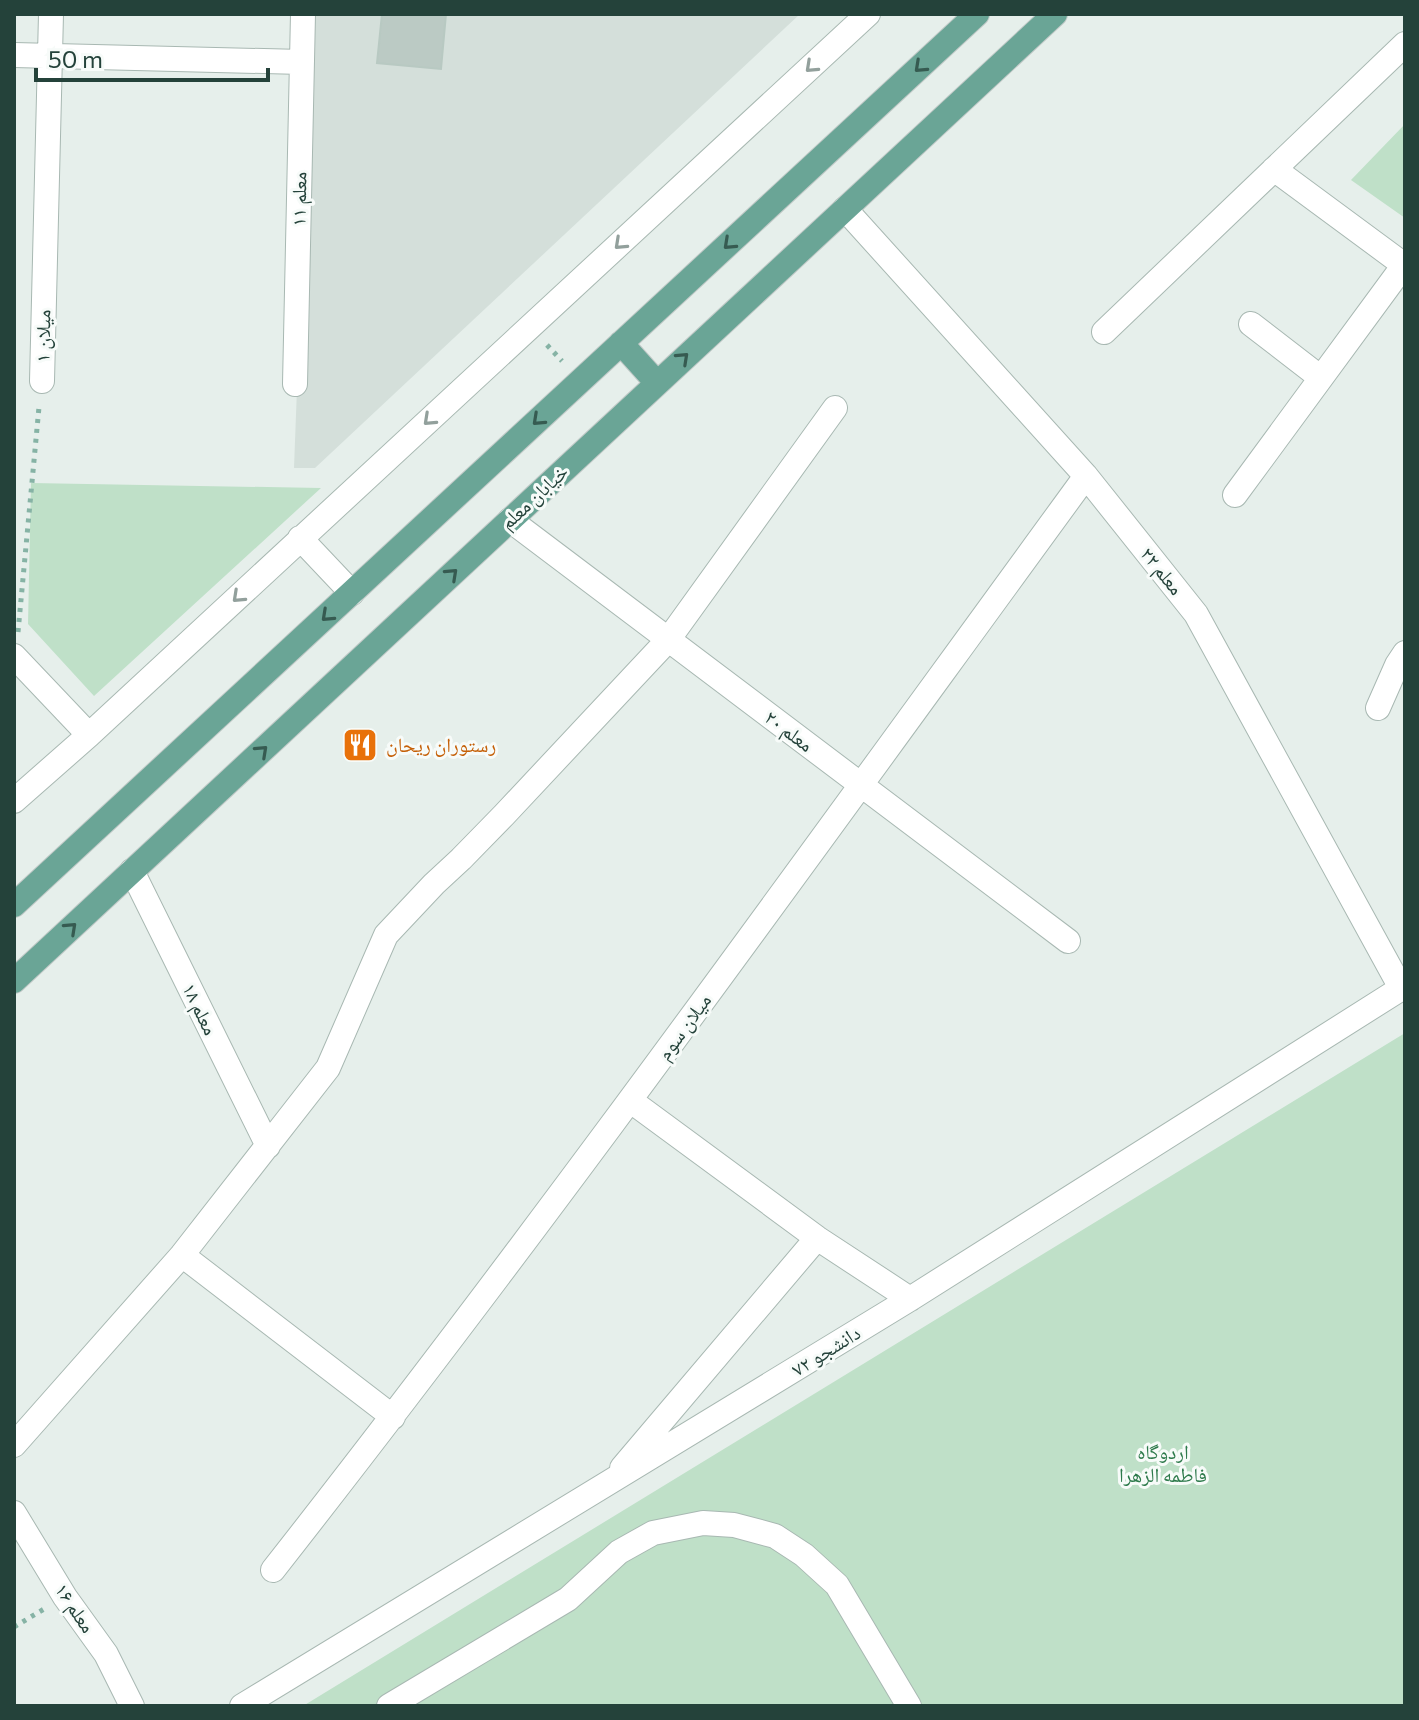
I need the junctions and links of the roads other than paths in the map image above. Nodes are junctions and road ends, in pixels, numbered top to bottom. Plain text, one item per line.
1 (51, 14) edge
2 (303, 14) edge
3 (868, 14) edge
4 (977, 14) edge
5 (1055, 14) edge
6 (1405, 44) edge
7 (14, 55) edge
8 (50, 56) junction
9 (302, 62) junction
10 (1274, 169) junction
11 (845, 209) junction
12 (1251, 324) dead end
13 (1104, 332) dead end
14 (621, 343) junction
15 (1321, 378) junction
16 (42, 381) road end
17 (657, 383) junction
18 (295, 384) dead end
19 (835, 408) dead end
20 (1086, 476) junction
21 (1235, 495) dead end
22 (510, 520) junction
23 (300, 538) junction
24 (352, 593) junction
25 (668, 640) junction
26 (1405, 653) edge
27 (15, 656) edge
28 (1378, 708) dead end
29 (89, 735) junction
30 (860, 785) junction
31 (14, 801) edge
32 (132, 871) junction
33 (14, 905) edge
34 (1068, 941) dead end
35 (14, 981) edge
36 (1403, 987) edge
37 (631, 1101) junction
38 (268, 1146) junction
39 (817, 1238) junction
40 (182, 1255) junction
41 (910, 1299) junction
42 (393, 1417) junction
43 (14, 1445) edge
44 (609, 1484) junction
45 (14, 1513) edge
46 (273, 1570) dead end
47 (132, 1706) edge
48 (242, 1706) edge
49 (389, 1706) edge
50 (909, 1706) edge

1 - 8 street, میلان ۱
2 - 9 street, معلم ۱۱
3 -> 23 street
4 -> 14 main road
5 - 11 main road, خیابان معلم
6 - 10 street
7 - 8 street
8 - 9 street
8 - 16 street, میلان ۱
9 - 18 street, معلم ۱۱
10 - 13 street
10 - 15 street
17 -> 11 main road, خیابان معلم
11 - 20 street, معلم ۲۲
12 - 15 street
14 - 17 main road
14 -> 24 main road
15 - 21 street
17 - 22 main road, خیابان معلم
19 - 25 street
20 - 30 street, میلان سوم
20 - 36 street, معلم ۲۲
22 - 25 street, معلم ۲۰
32 -> 22 main road, خیابان معلم
23 - 24 street
23 -> 29 street
24 -> 33 main road
25 - 30 street, معلم ۲۰
25 - 38 street
26 - 28 street
27 - 29 street
29 - 31 street
30 - 34 street, معلم ۲۰
30 - 37 street, میلان سوم
35 -> 32 main road, خیابان معلم
32 - 38 street, معلم ۱۸
36 - 41 street, دانشجو ۷۲
37 - 39 street
37 - 42 street, میلان سوم
38 - 40 street
39 - 41 street
39 - 44 street
40 - 42 street
40 - 43 street
41 - 44 street, دانشجو ۷۲
42 - 46 street, میلان سوم
44 - 48 street, دانشجو ۷۲
45 - 47 street, معلم ۱۶
49 - 50 street

